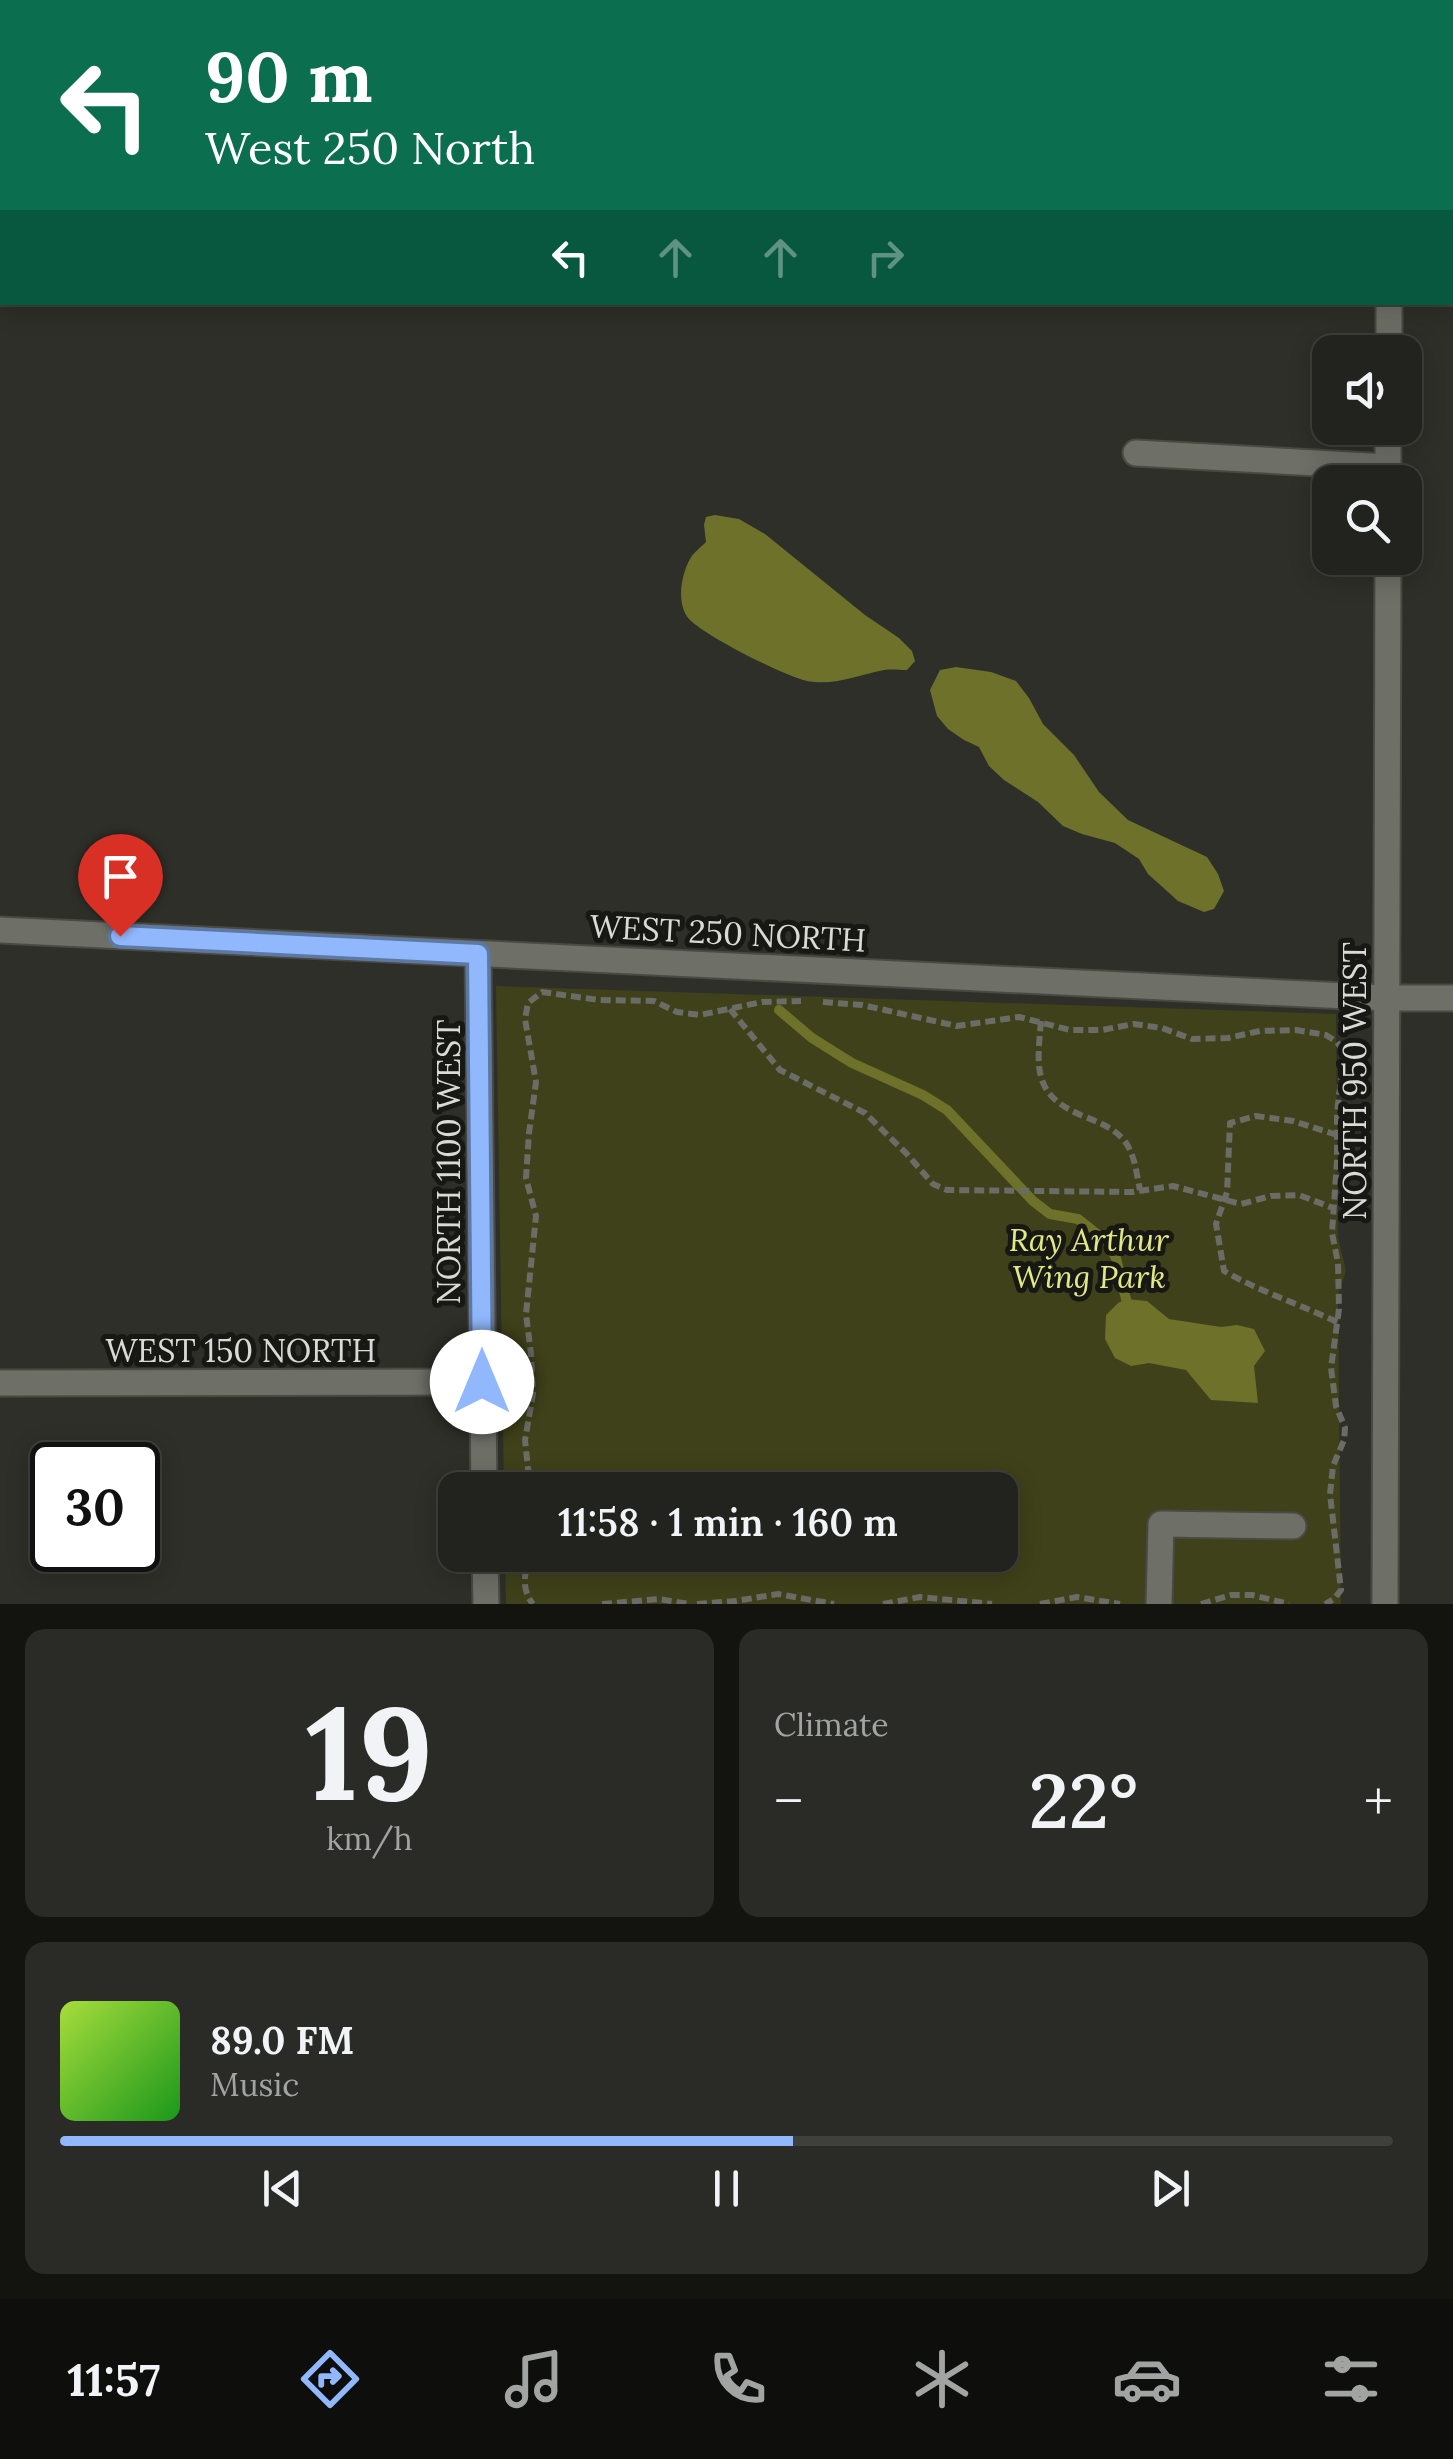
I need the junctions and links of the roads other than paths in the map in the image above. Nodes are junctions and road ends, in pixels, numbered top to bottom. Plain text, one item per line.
1 (1389, 305) edge
2 (1389, 335) edge
3 (1136, 453) dead end
4 (1312, 468) edge
5 (1388, 575) edge
6 (0, 930) edge
7 (478, 954) junction
8 (1386, 998) junction
9 (1453, 998) edge
10 (482, 1382) junction
11 (0, 1383) edge
12 (484, 1472) edge
13 (1294, 1526) dead end
14 (485, 1572) edge
15 (486, 1604) edge
16 (1160, 1604) edge
17 (1384, 1604) edge

1 - 2 street
3 - 4 street
5 - 8 street, NORTH 950 WEST
6 - 7 street, WEST 250 NORTH
7 - 8 street, WEST 250 NORTH
7 - 10 street, NORTH 1100 WEST
8 - 9 street, WEST 250 NORTH
8 - 17 street, NORTH 950 WEST
10 - 11 street, WEST 150 NORTH
10 - 12 street, NORTH 1100 WEST
13 - 16 street
14 - 15 street

